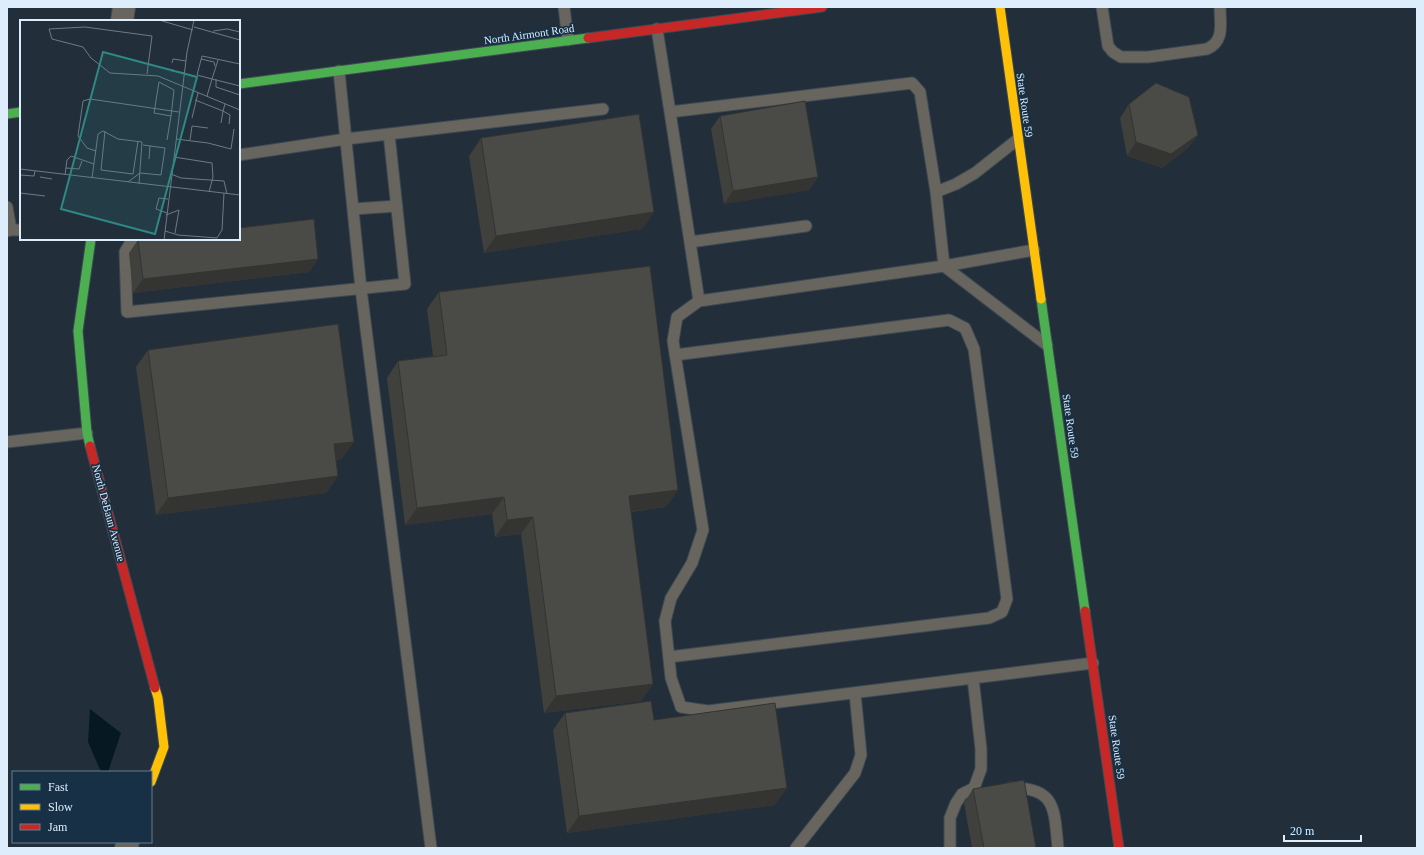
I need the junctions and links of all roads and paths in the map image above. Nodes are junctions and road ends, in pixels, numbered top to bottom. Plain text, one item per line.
1 (124, 7) edge
2 (564, 7) edge
3 (725, 7) edge
4 (822, 7) edge
5 (1000, 7) edge
6 (1102, 7) edge
7 (1220, 7) edge
8 (727, 19) junction
9 (122, 20) edge
10 (657, 29) junction
11 (568, 40) junction
12 (339, 71) junction
13 (240, 84) edge
14 (602, 109) dead end
15 (20, 112) edge
16 (670, 112) junction
17 (7, 114) edge
18 (389, 134) junction
19 (346, 138) junction
20 (1018, 139) junction
21 (240, 155) edge
22 (936, 192) junction
23 (396, 206) junction
24 (7, 207) edge
25 (353, 209) junction
26 (806, 226) dead end
27 (13, 230) edge
28 (91, 240) edge
29 (132, 240) edge
30 (690, 242) junction
31 (1034, 250) junction
32 (944, 266) junction
33 (361, 289) junction
34 (699, 301) junction
35 (1047, 345) junction
36 (675, 355) junction
37 (87, 433) junction
38 (7, 442) edge
39 (669, 657) junction
40 (1093, 663) junction
41 (973, 678) junction
42 (855, 693) junction
43 (152, 779) edge
44 (998, 788) edge
45 (432, 848) edge
46 (796, 848) edge
47 (950, 848) edge
48 (1058, 848) edge
49 (1119, 848) edge

1 - 9 street
2 - 11 lane
3 - 8 lane
4 - 8 street, North Airmont Road
5 - 20 street, State Route 59
6 - 7 lane
8 - 10 street, North Airmont Road
10 - 11 street, North Airmont Road
10 - 16 lane
11 - 12 street, North Airmont Road
12 - 13 street, North Airmont Road
12 - 19 lane
14 - 18 lane
15 - 17 street
16 - 22 lane
16 - 30 lane
18 - 19 lane
18 - 23 lane
19 - 21 lane
19 - 25 lane
20 - 22 lane
20 - 31 street, State Route 59
22 - 32 lane
23 - 25 lane
23 - 33 lane
24 - 27 lane
25 - 33 lane
26 - 30 lane
28 - 37 street, North DeBaun Avenue
29 - 33 lane
30 - 34 lane
31 - 32 lane
31 - 35 street, State Route 59
32 - 34 lane
32 - 35 lane
33 - 45 lane
34 - 36 lane
35 - 40 street, State Route 59
36 - 39 lane
36 - 39 lane
37 - 38 lane
37 - 43 street, North DeBaun Avenue
39 - 42 lane
40 - 41 lane
40 - 49 street, State Route 59
41 - 42 lane
41 - 47 lane
42 - 46 lane
44 - 48 lane

